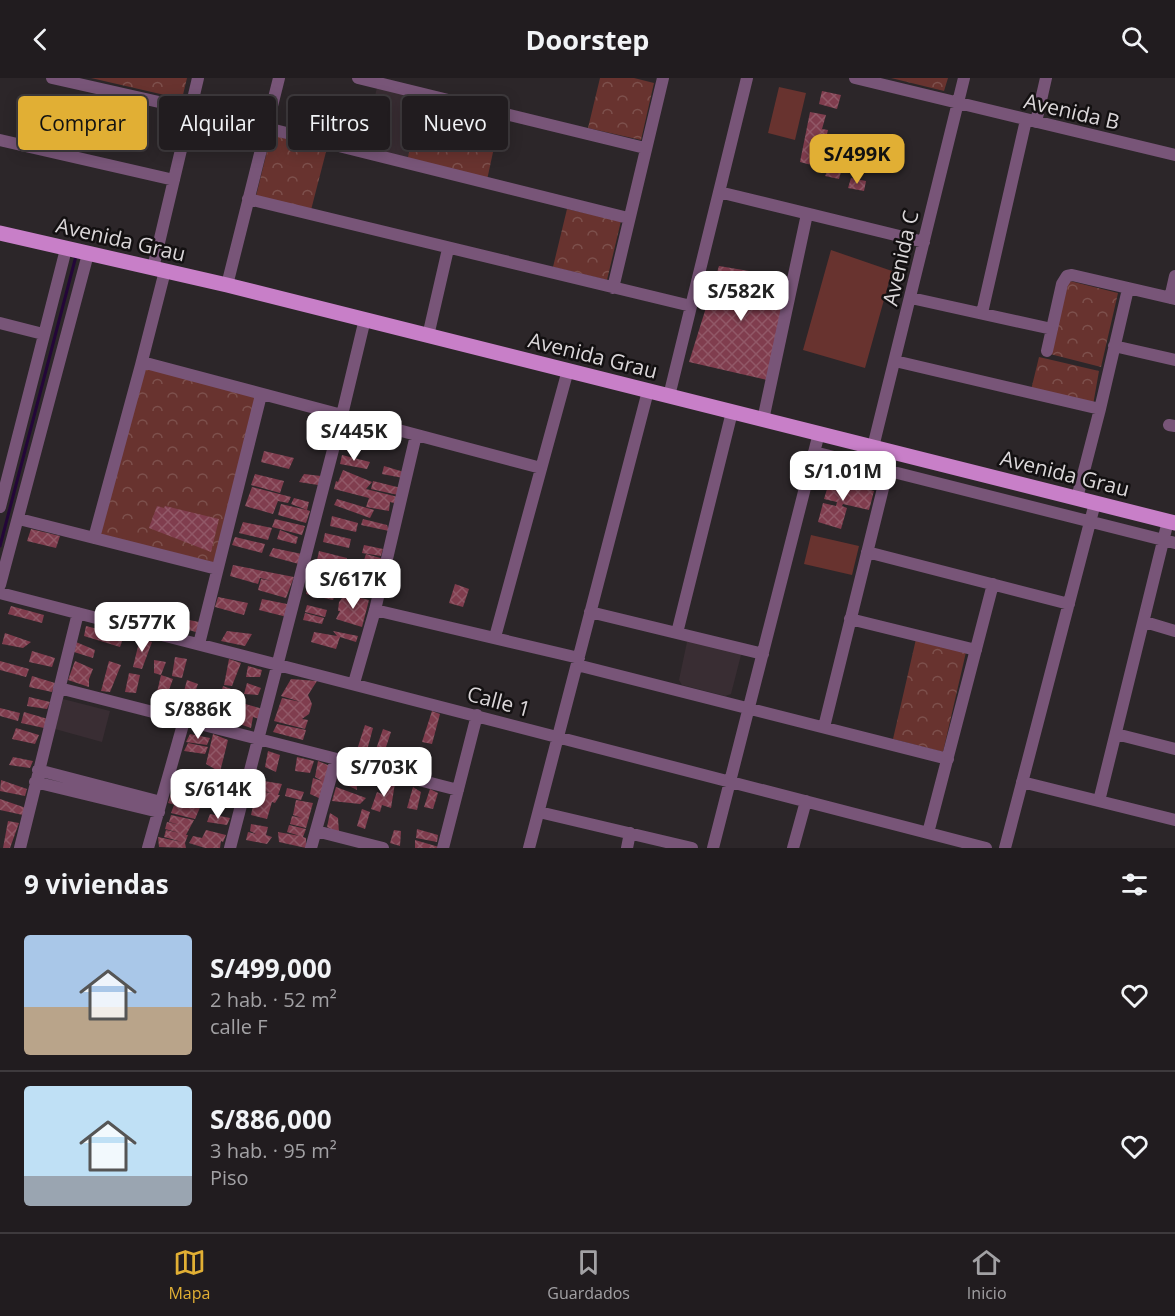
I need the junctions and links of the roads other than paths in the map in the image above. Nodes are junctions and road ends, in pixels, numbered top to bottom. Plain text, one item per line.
1 (52, 78) edge
2 (198, 78) edge
3 (279, 78) edge
4 (358, 78) edge
5 (663, 78) edge
6 (747, 78) edge
7 (855, 78) edge
8 (964, 78) edge
9 (1046, 78) edge
10 (193, 96) edge
11 (274, 96) edge
12 (159, 102) edge
13 (958, 104) junction
14 (1031, 121) junction
15 (276, 131) edge
16 (0, 140) edge
17 (645, 148) junction
18 (181, 150) edge
19 (261, 150) edge
20 (1175, 155) edge
21 (174, 180) junction
22 (719, 192) junction
23 (248, 199) junction
24 (807, 214) junction
25 (628, 218) junction
26 (0, 233) edge
27 (924, 242) junction
28 (66, 249) junction
29 (448, 249) junction
30 (88, 254) junction
31 (159, 270) junction
32 (1175, 276) edge
33 (227, 285) junction
34 (612, 288) junction
35 (1128, 289) junction
36 (911, 298) junction
37 (1172, 298) edge
38 (691, 306) junction
39 (982, 313) junction
40 (364, 319) junction
41 (0, 323) edge
42 (1052, 329) junction
43 (43, 334) junction
44 (428, 336) junction
45 (1114, 346) junction
46 (1047, 351) dead end
47 (1175, 360) edge
48 (896, 361) junction
49 (142, 362) junction
50 (568, 370) junction
51 (648, 390) junction
52 (261, 395) junction
53 (669, 396) junction
54 (1100, 409) junction
55 (732, 412) junction
56 (342, 415) junction
57 (763, 420) junction
58 (819, 433) junction
59 (416, 435) junction
60 (873, 447) junction
61 (814, 452) junction
62 (892, 452) junction
63 (541, 468) junction
64 (887, 470) junction
65 (1077, 498) junction
66 (1095, 503) junction
67 (0, 507) edge
68 (19, 519) junction
69 (1090, 522) junction
70 (1171, 522) edge
71 (94, 538) junction
72 (1169, 542) edge
73 (867, 552) junction
74 (217, 569) junction
75 (993, 584) junction
76 (0, 585) edge
77 (0, 593) edge
78 (1069, 604) junction
79 (375, 610) junction
80 (590, 612) junction
81 (78, 613) junction
82 (850, 619) junction
83 (1145, 622) junction
84 (1175, 631) edge
85 (677, 633) junction
86 (495, 637) junction
87 (199, 644) junction
88 (976, 650) junction
89 (763, 654) junction
90 (578, 661) junction
91 (277, 664) junction
92 (354, 683) junction
93 (59, 688) junction
94 (748, 709) junction
95 (477, 715) junction
96 (184, 721) junction
97 (824, 728) junction
98 (1116, 734) junction
99 (259, 738) junction
100 (558, 738) junction
101 (1175, 749) edge
102 (336, 759) junction
103 (948, 759) junction
104 (37, 776) junction
105 (730, 782) junction
106 (1022, 782) junction
107 (458, 790) junction
108 (806, 801) junction
109 (1099, 801) junction
110 (160, 807) junction
111 (538, 812) junction
112 (1175, 820) edge
113 (316, 831) junction
114 (928, 833) junction
115 (630, 834) junction
116 (20, 848) edge
117 (148, 848) edge
118 (230, 848) edge
119 (311, 848) edge
120 (383, 848) edge
121 (443, 848) edge
122 (529, 848) edge
123 (627, 848) edge
124 (692, 848) edge
125 (713, 848) edge
126 (793, 848) edge
127 (986, 848) edge
128 (1005, 848) edge

1 - 12 street
2 - 10 street
3 - 11 street
4 - 17 street
5 - 17 street
6 - 22 street
7 - 13 street, Avenida B
8 - 13 street, Avenida C
9 - 14 street
13 - 14 street, Avenida B
13 - 27 street, Avenida C
14 - 20 street, Avenida B
14 - 39 street
15 - 25 street
16 - 21 street
17 - 25 street
18 - 21 street
19 - 23 street
21 - 31 street
22 - 24 street
22 - 38 street
23 - 29 street
23 - 33 street
24 - 27 street
24 - 57 street
25 - 34 street
26 - 28 main road, Avenida Grau
27 - 36 street, Avenida C
28 - 30 main road, Avenida Grau
28 - 43 street
29 - 34 street
29 - 44 street
30 - 31 main road, Avenida Grau
30 - 68 street
31 - 33 main road, Avenida Grau
31 - 49 street
32 - 37 street
33 - 40 main road, Avenida Grau
34 - 38 street
35 - 37 street
35 - 42 street
35 - 45 street
36 - 39 street
36 - 48 street, Avenida C
38 - 53 street
39 - 42 street
40 - 44 main road, Avenida Grau
40 - 56 street
41 - 43 street
42 - 46 street
43 - 67 street
44 - 50 main road, Avenida Grau
45 - 47 street
45 - 54 street
48 - 54 street
48 - 60 street, Avenida C
49 - 52 street
49 - 71 street
50 - 51 main road, Avenida Grau
50 - 63 street
51 - 53 main road, Avenida Grau
51 - 80 street
52 - 56 street
52 - 74 street
53 - 55 main road, Avenida Grau
54 - 65 street
55 - 57 main road, Avenida Grau
55 - 85 street
56 - 59 street
56 - 91 street
57 - 58 main road, Avenida Grau
58 - 60 main road, Avenida Grau
58 - 61 street
59 - 63 street
59 - 79 street
60 - 62 main road, Avenida Grau
61 - 64 street, Avenida Grau
61 - 89 street
62 - 64 street
62 - 65 main road, Avenida Grau
63 - 86 street
64 - 69 street, Avenida Grau
64 - 73 street
65 - 66 main road, Avenida Grau
66 - 69 street
66 - 70 main road, Avenida Grau
68 - 71 street
68 - 76 street
69 - 72 street, Avenida Grau
69 - 78 street
70 - 72 street
71 - 74 street
72 - 83 street
73 - 75 street
73 - 82 street
74 - 87 street
75 - 78 street
75 - 88 street
77 - 81 street, Calle 1
78 - 106 street
79 - 86 street
79 - 92 street
80 - 85 street
80 - 90 street
81 - 87 street, Calle 1
81 - 93 street
82 - 88 street
82 - 97 street
83 - 84 street
83 - 98 street
85 - 89 street
86 - 90 street
87 - 91 street, Calle 1
88 - 103 street
89 - 94 street
90 - 94 street
90 - 100 street
91 - 92 street, Calle 1
91 - 99 street
92 - 95 street, Calle 1
93 - 96 street
93 - 104 street
94 - 97 street
94 - 105 street
95 - 100 street, Calle 1
95 - 107 street
96 - 99 street
96 - 110 street
97 - 103 street
98 - 101 street
98 - 109 street
99 - 102 street
99 - 118 street
100 - 105 street, Calle 1
100 - 111 street
102 - 107 street
102 - 113 street
103 - 114 street
104 - 110 street
104 - 116 street
105 - 108 street, Calle 1
105 - 125 street
106 - 109 street
106 - 128 street
107 - 121 street
108 - 114 street, Calle 1
108 - 126 street
109 - 112 street
110 - 117 street
111 - 115 street
111 - 122 street
113 - 119 street
113 - 120 street
114 - 127 street, Calle 1
115 - 123 street
115 - 124 street

